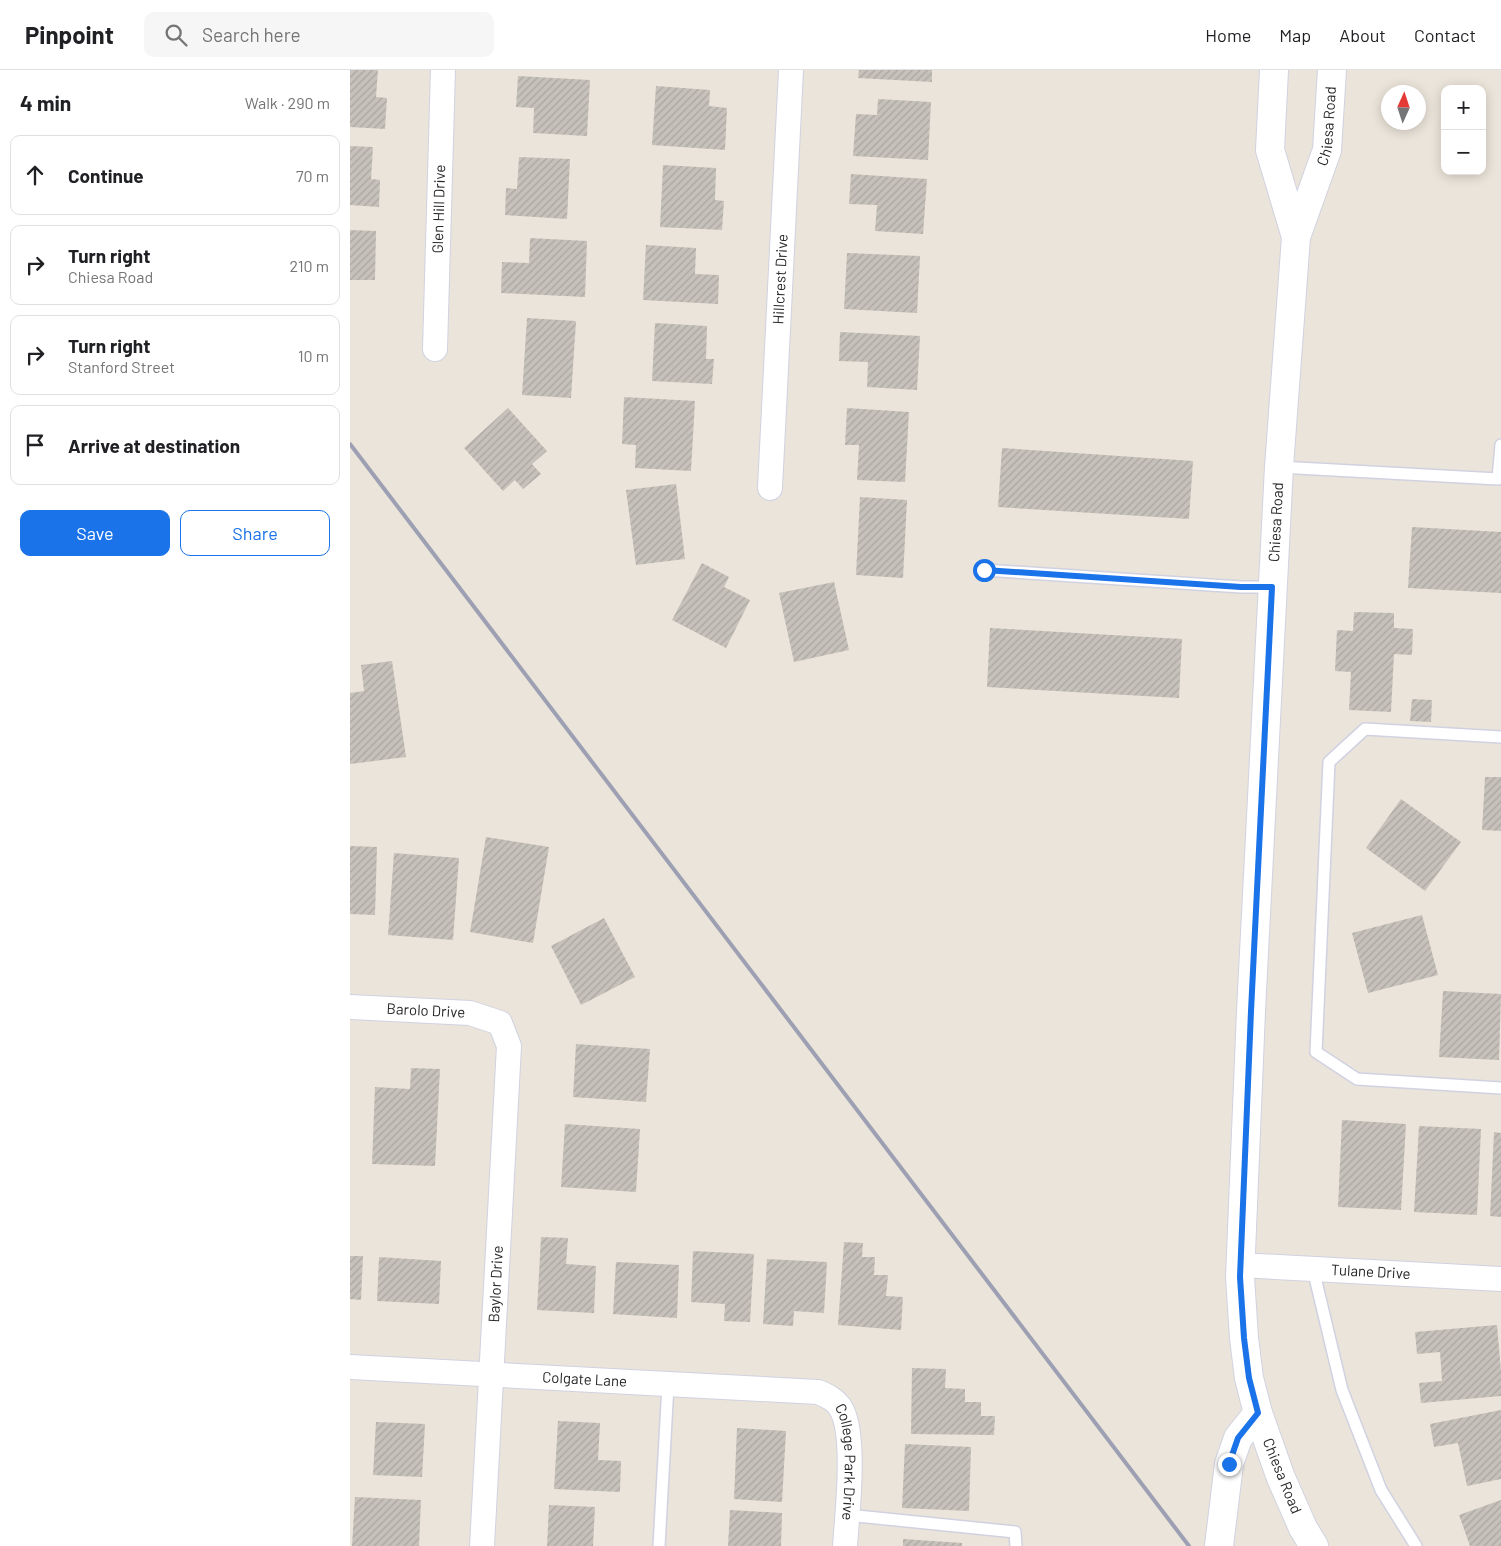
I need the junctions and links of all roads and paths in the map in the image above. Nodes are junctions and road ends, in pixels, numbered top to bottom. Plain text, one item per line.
1 (443, 70) edge
2 (791, 70) edge
3 (1274, 70) edge
4 (1332, 70) edge
5 (1296, 237) junction
6 (435, 349) dead end
7 (1501, 445) edge
8 (1278, 467) junction
9 (770, 488) dead end
10 (984, 570) dead end
11 (1272, 587) junction
12 (1501, 737) edge
13 (350, 1007) edge
14 (500, 1023) joint
15 (1501, 1088) edge
16 (1240, 1265) junction
17 (1313, 1269) junction
18 (1501, 1279) edge
19 (350, 1367) edge
20 (491, 1375) junction
21 (668, 1385) junction
22 (818, 1392) joint
23 (1258, 1413) junction
24 (847, 1515) junction
25 (482, 1546) edge
26 (659, 1546) edge
27 (846, 1546) edge
28 (1016, 1546) edge
29 (1219, 1546) edge
30 (1314, 1546) edge
31 (1416, 1546) edge

1 - 6 street, Glen Hill Drive
2 - 9 street, Hillcrest Drive
3 - 5 main road, Chiesa Road
4 - 5 main road, Chiesa Road
5 - 8 main road, Chiesa Road
7 - 8 lane
8 - 11 main road, Chiesa Road
10 - 11 lane
11 - 16 main road, Chiesa Road
12 - 15 lane
13 - 14 street, Barolo Drive
14 - 20 street, Baylor Drive
16 - 17 street, Tulane Drive
16 - 23 main road, Chiesa Road
17 - 18 street, Tulane Drive
17 - 31 lane
19 - 20 street, Colgate Lane
20 - 21 street, Colgate Lane
20 - 25 street, Baylor Drive
21 - 22 street, Colgate Lane
21 - 26 lane
22 - 24 street, College Park Drive
23 - 29 main road
23 - 30 main road, Chiesa Road
24 - 27 street, College Park Drive
24 - 28 lane

